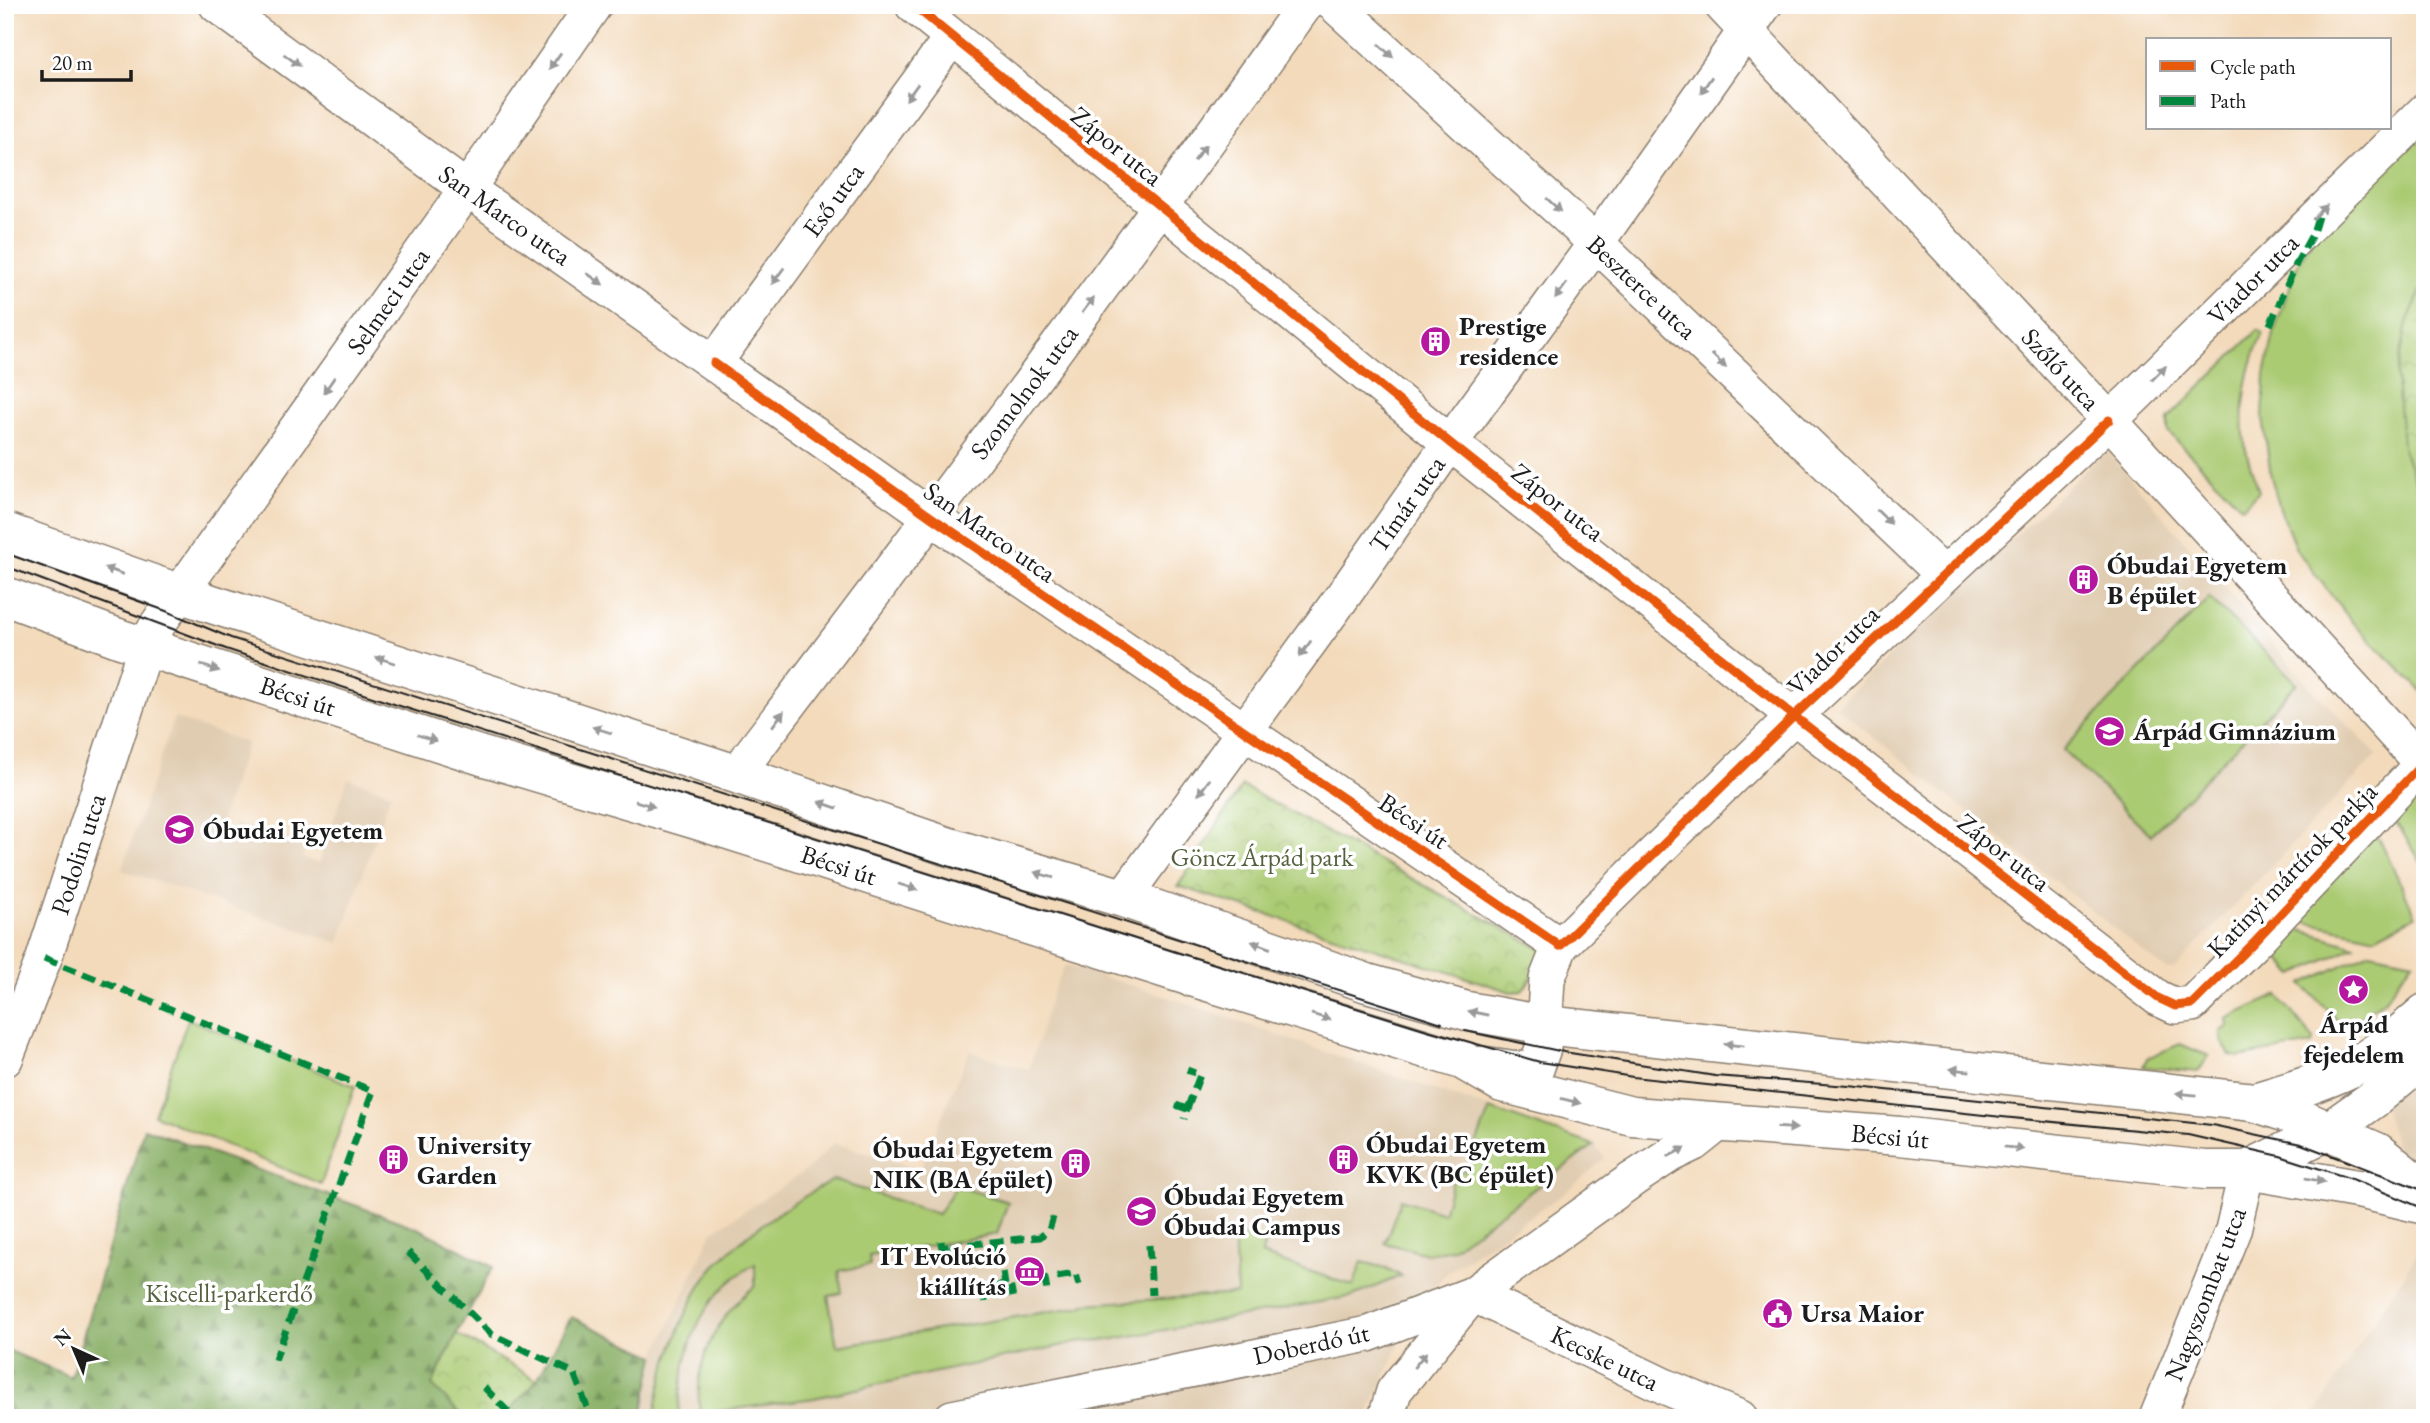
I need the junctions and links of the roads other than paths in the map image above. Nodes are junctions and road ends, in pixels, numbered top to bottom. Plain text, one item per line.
1 (217, 5) edge
2 (594, 5) edge
3 (913, 5) edge
4 (1305, 5) edge
5 (1335, 5) edge
6 (1744, 13) edge
7 (952, 37) junction
8 (2425, 111) edge
9 (467, 189) junction
10 (1160, 208) junction
11 (1596, 243) junction
12 (714, 363) junction
13 (2109, 420) junction
14 (1450, 443) junction
15 (931, 517) junction
16 (5, 533) edge
17 (1943, 574) junction
18 (178, 593) junction
19 (5, 596) edge
20 (146, 646) junction
21 (1794, 716) junction
22 (1244, 732) junction
23 (2423, 766) edge
24 (736, 774) junction
25 (1123, 898) junction
26 (1560, 946) junction
27 (2192, 1004) joint
28 (2425, 1013) edge
29 (1545, 1025) junction
30 (2425, 1055) edge
31 (5, 1059) edge
32 (1462, 1060) junction
33 (2375, 1098) junction
34 (2254, 1102) junction
35 (1632, 1116) junction
36 (1719, 1123) junction
37 (2330, 1130) junction
38 (2377, 1152) junction
39 (2247, 1171) junction
40 (1633, 1179) junction
41 (2425, 1191) edge
42 (2425, 1205) edge
43 (1473, 1294) junction
44 (952, 1418) edge
45 (1386, 1418) edge
46 (1740, 1418) edge
47 (2157, 1418) edge

1 -> 9 street, San Marco utca
2 -> 9 street, Selmeci utca
3 - 7 street, Zápor utca
10 -> 4 street, Szomolnok utca
5 -> 11 street, Beszterce utca
6 -> 11 street, Tímár utca
6 - 13 street, Szőlő utca
7 - 10 street, Zápor utca
7 -> 12 street, Eső utca
13 -> 8 street, Viador utca
9 -> 12 street, San Marco utca
9 -> 18 street, Selmeci utca
10 - 14 street, Zápor utca
15 -> 10 street, Szomolnok utca
11 -> 14 street, Tímár utca
11 -> 17 street, Beszterce utca
12 - 15 street, San Marco utca
13 - 17 street, Viador utca
13 - 23 street, Szőlő utca
14 - 21 street, Zápor utca
14 -> 22 street, Tímár utca
15 - 22 street, San Marco utca
24 -> 15 street, Szomolnok utca
18 -> 16 main road, Bécsi út
17 - 21 street, Viador utca
18 - 20 street, Selmeci utca
24 -> 18 main road, Bécsi út
19 - 20 main road, Bécsi út
20 - 31 street, Podolin utca
20 -> 32 main road, Bécsi út
21 - 26 street, Viador utca
21 - 27 street, Zápor utca
22 -> 25 street, Tímár utca
22 - 26 street, Bécsi út
23 - 27 street, Katinyi mártírok parkja
25 -> 24 main road, Bécsi út
29 -> 25 main road, Bécsi út
26 - 29 street, Viador utca
28 - 34 main road
29 - 32 street, Viador utca
34 -> 29 main road, Bécsi út
30 - 33 main road, Nagyszombat utca
32 -> 35 main road, Bécsi út
33 - 37 main road, Nagyszombat utca
33 - 38 main road, Bécsi út
34 - 37 main road, Bécsi út
35 - 36 main road, Bécsi út
35 - 40 street
36 -> 39 main road, Bécsi út
40 -> 36 street, Doberdó út
37 - 38 main road, Bécsi út
37 - 39 main road, Nagyszombat utca
38 - 41 main road, Bécsi út
39 -> 42 main road, Bécsi út
39 - 47 street, Nagyszombat utca
40 - 43 street, Doberdó út
43 - 44 street, Doberdó út
45 -> 43 street
43 - 46 street, Kecske utca

